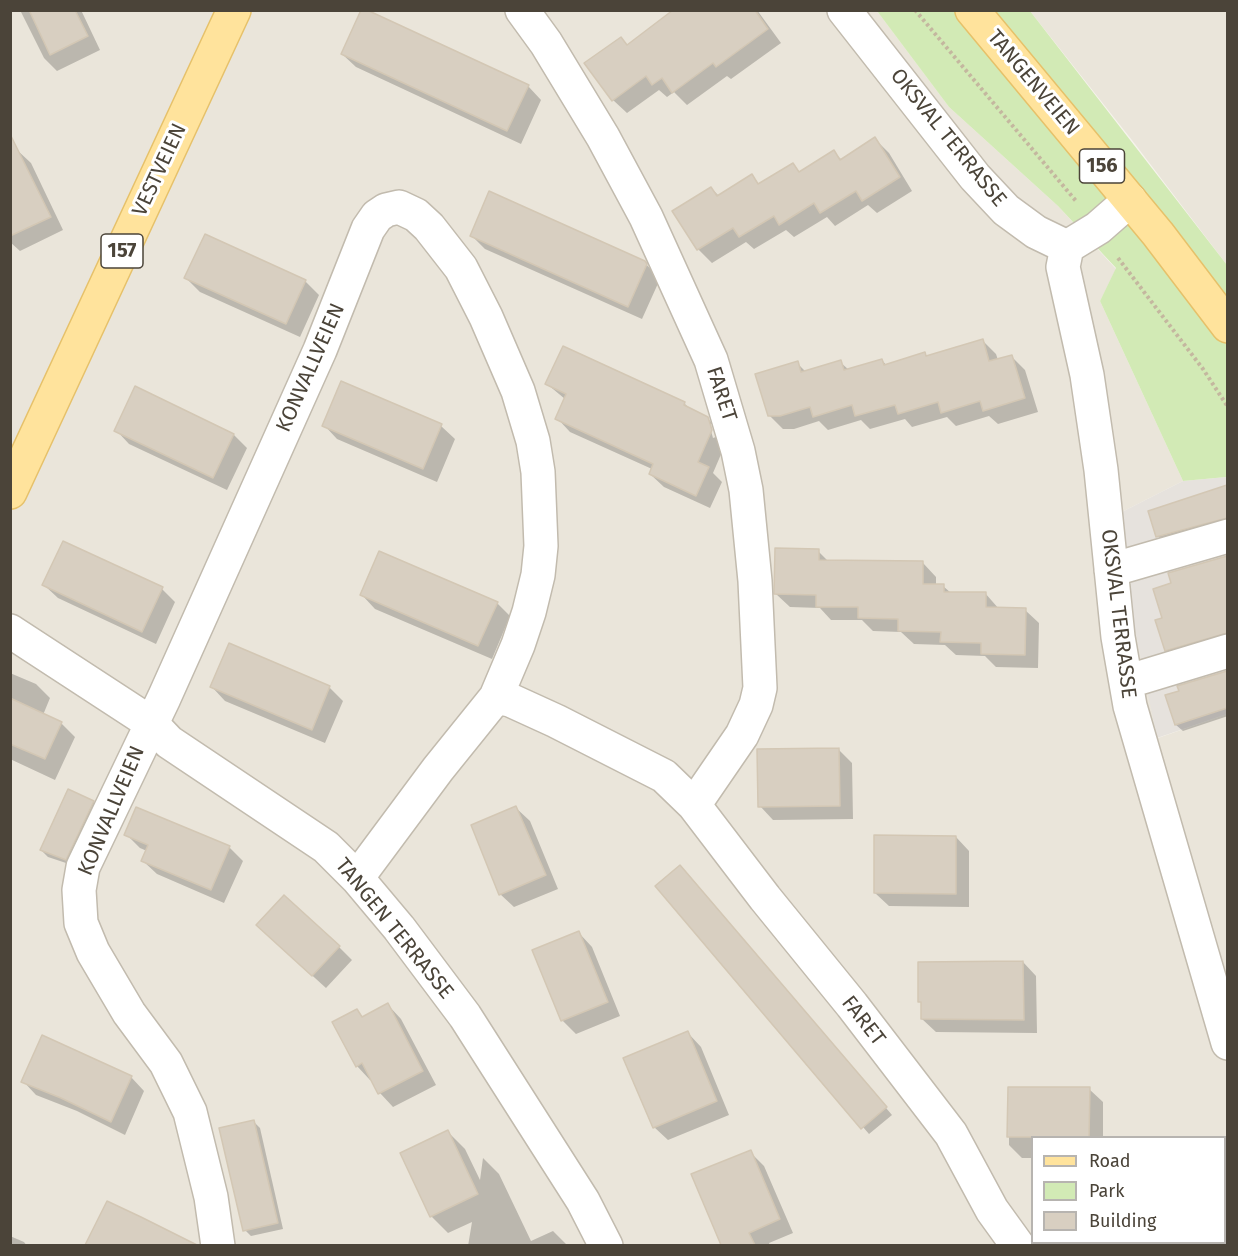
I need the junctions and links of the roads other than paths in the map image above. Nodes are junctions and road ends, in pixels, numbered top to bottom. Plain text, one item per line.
1 (234, 10) edge
2 (522, 10) edge
3 (844, 10) edge
4 (972, 10) edge
5 (1130, 200) junction
6 (1066, 247) junction
7 (1227, 326) edge
8 (10, 492) edge
9 (1227, 536) edge
10 (1111, 570) junction
11 (10, 631) edge
12 (1227, 651) edge
13 (1126, 682) junction
14 (496, 697) junction
15 (151, 723) junction
16 (694, 805) junction
17 (357, 878) junction
18 (1227, 1043) edge
19 (218, 1245) edge
20 (606, 1245) edge
21 (1018, 1245) edge

1 - 8 main road, VESTVEIEN / 157
2 - 16 street, FARET
3 - 6 street, OKSVAL TERRASSE
4 - 5 main road, TANGENVEIEN / 156
5 - 6 street
5 - 7 main road, TANGENVEIEN / 156
6 - 10 street, OKSVAL TERRASSE
9 - 10 street
10 - 13 street, OKSVAL TERRASSE
11 - 15 street, TANGEN TERRASSE
12 - 13 street
13 - 18 street, OKSVAL TERRASSE
14 - 15 street, KONVALLVEIEN
14 - 16 street, FARET
14 - 17 street, KONVALLVEIEN
15 - 17 street, TANGEN TERRASSE
15 - 19 street, KONVALLVEIEN
16 - 21 street, FARET
17 - 20 street, TANGEN TERRASSE

